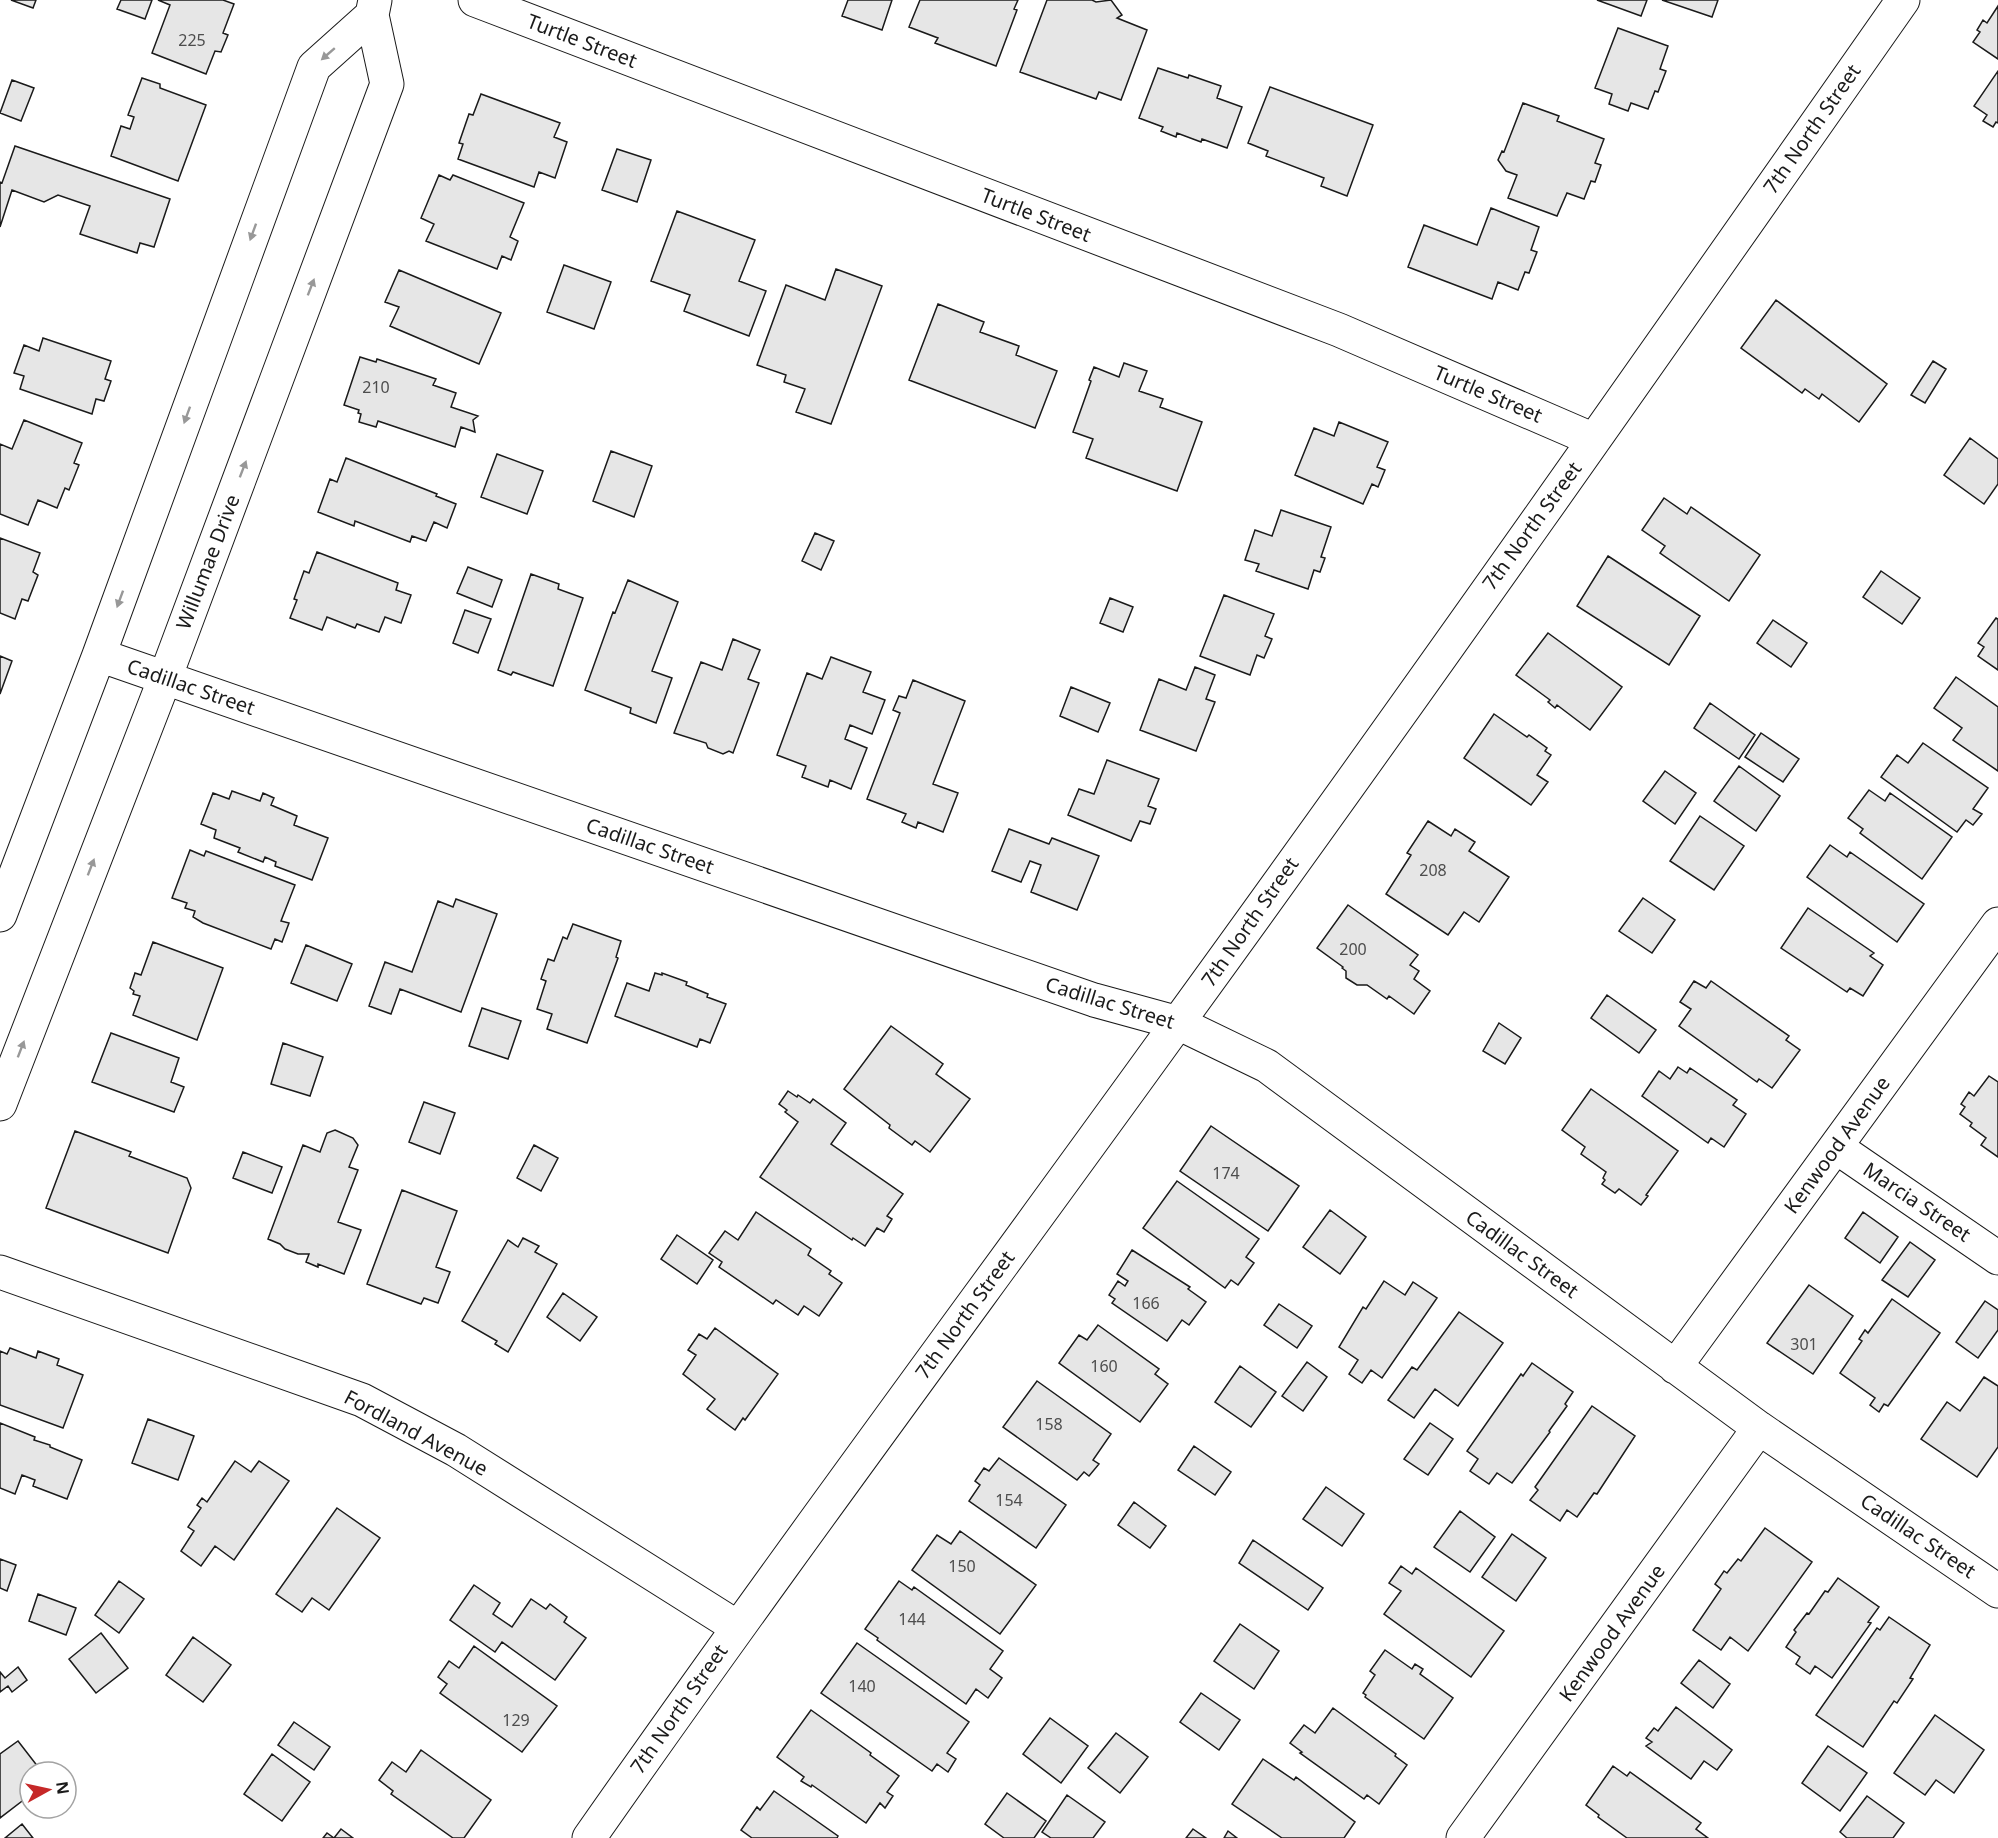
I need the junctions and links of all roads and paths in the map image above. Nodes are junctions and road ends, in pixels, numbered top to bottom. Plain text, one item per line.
1 (475, 0) edge
2 (1903, 0) edge
3 (373, 8) edge
4 (1594, 440) junction
5 (99, 655) junction
6 (165, 678) junction
7 (0, 915) edge
8 (1998, 924) edge
9 (1178, 1023) junction
10 (0, 1104) edge
11 (1836, 1147) junction
12 (1998, 1258) edge
13 (0, 1272) edge
14 (1675, 1367) junction
15 (1759, 1428) junction
16 (1998, 1591) edge
17 (737, 1627) junction
18 (589, 1838) edge
19 (1463, 1838) edge

1 - 4 street, Turtle Street
2 - 4 street, 7th North Street
3 -> 5 street, Willumae Drive
6 -> 3 street, Willumae Drive
4 - 9 street, 7th North Street
5 - 6 street, Cadillac Street
5 - 7 street, Willumae Drive
6 - 9 street, Cadillac Street
10 -> 6 street, Willumae Drive
8 - 11 street, Kenwood Avenue
9 - 14 street, Cadillac Street
9 - 17 street, 7th North Street
11 - 12 street, Marcia Street
11 - 14 street, Kenwood Avenue
13 - 17 street, Fordland Avenue
14 - 15 street, Cadillac Street
15 - 16 street, Cadillac Street
15 - 19 street, Kenwood Avenue
17 - 18 street, 7th North Street

